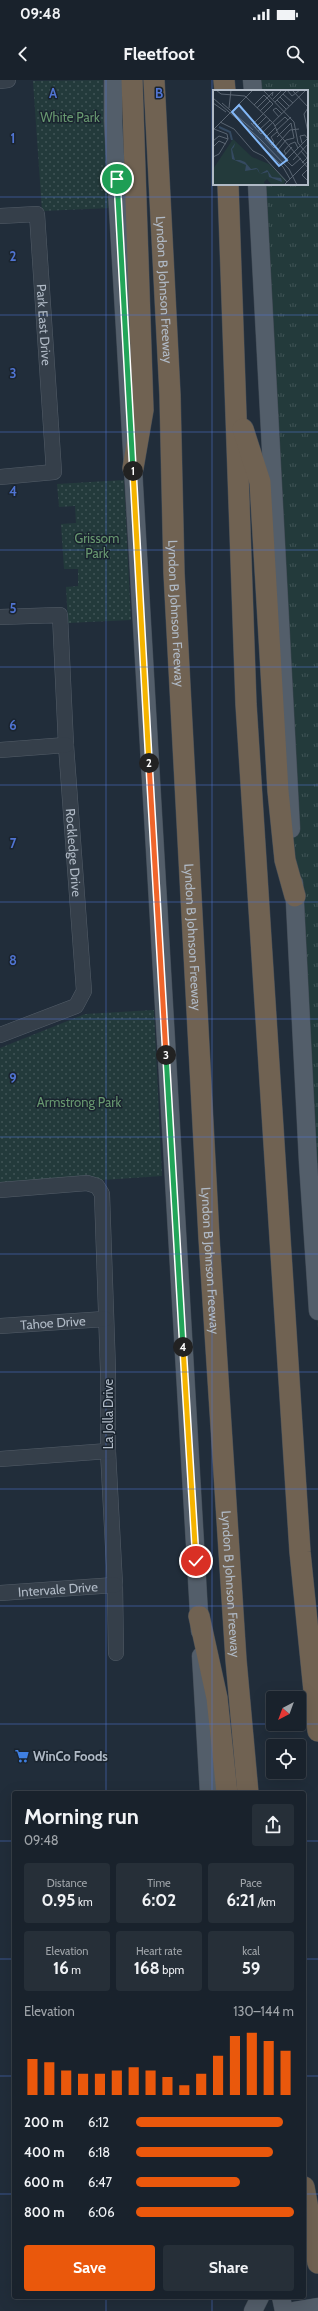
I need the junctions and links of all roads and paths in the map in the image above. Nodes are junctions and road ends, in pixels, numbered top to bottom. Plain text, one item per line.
1 (8, 80) edge
2 (113, 80) edge
3 (132, 80) edge
4 (154, 80) edge
5 (224, 80) edge
6 (252, 80) edge
7 (0, 81) edge
8 (225, 90) edge
9 (253, 90) edge
10 (228, 185) edge
11 (258, 185) edge
12 (0, 216) edge
13 (235, 404) junction
14 (133, 468) junction
15 (0, 477) edge
16 (0, 617) edge
17 (66, 745) junction
18 (0, 750) edge
19 (295, 896) junction
20 (0, 1035) edge
21 (0, 1190) edge
22 (318, 1311) edge
23 (105, 1318) junction
24 (0, 1326) edge
25 (108, 1451) junction
26 (0, 1459) edge
27 (116, 1585) junction
28 (0, 1593) edge
29 (199, 1616) junction
30 (116, 1653) dead end
31 (318, 1731) edge
32 (209, 1791) edge
33 (227, 1791) edge
34 (248, 1791) edge
35 (306, 2198) edge
36 (318, 2263) edge
37 (259, 2299) edge
38 (281, 2299) edge
39 (318, 2307) edge
40 (253, 2311) edge
41 (284, 2311) edge
42 (294, 2311) edge

1 - 7 street
2 - 14 main road
3 - 14 highway
4 - 34 highway, Lyndon B Johnson Freeway
5 - 8 highway
6 - 9 main road
10 - 13 highway
11 - 19 main road
12 - 15 street, Park East Drive
13 - 19 highway
13 - 31 highway
14 - 29 main road
16 - 17 street, Rockledge Drive
17 - 18 street
17 - 20 street, Rockledge Drive
19 - 22 main road
21 - 23 street, La Jolla Drive
23 - 24 street, Tahoe Drive
23 - 25 street, La Jolla Drive
25 - 26 street
25 - 27 street, La Jolla Drive
27 - 28 street, Intervale Drive
27 - 30 street, La Jolla Drive
29 - 32 main road
29 - 33 highway
35 - 36 highway
37 - 40 main road
38 - 41 main road
39 - 42 main road

